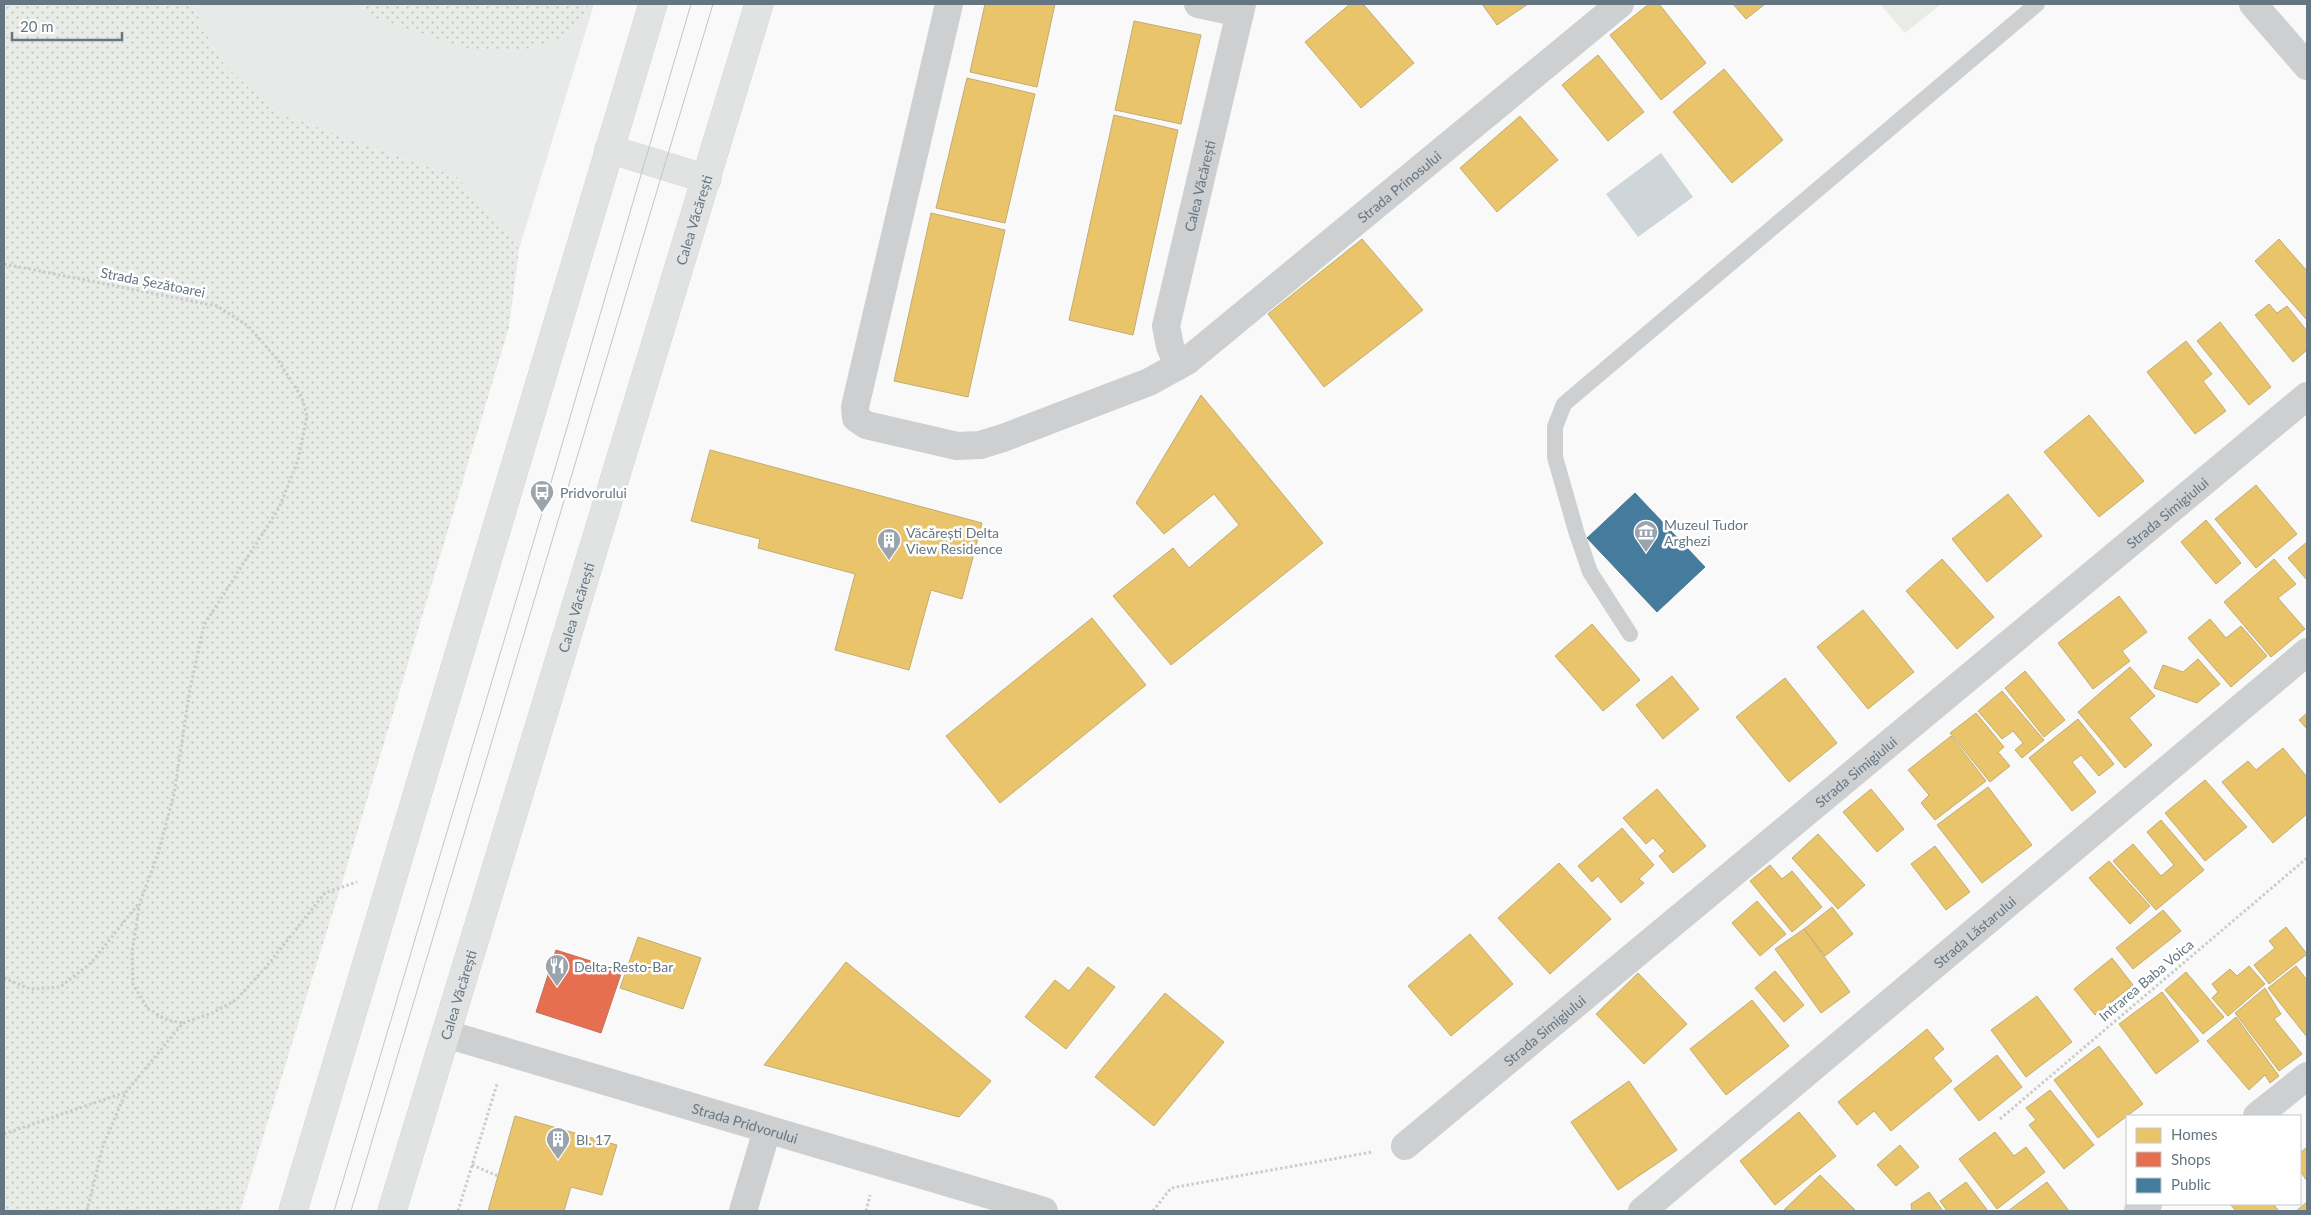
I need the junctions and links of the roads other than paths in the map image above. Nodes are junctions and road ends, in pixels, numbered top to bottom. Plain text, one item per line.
1 (653, 4) edge
2 (758, 4) edge
3 (949, 4) edge
4 (1198, 4) edge
5 (1620, 4) edge
6 (2037, 4) edge
7 (2253, 4) edge
8 (1241, 9) edge
9 (2307, 66) edge
10 (609, 149) junction
11 (706, 179) junction
12 (1178, 366) junction
13 (2307, 396) edge
14 (1630, 634) dead end
15 (2307, 652) edge
16 (446, 1034) junction
17 (2307, 1076) edge
18 (2258, 1115) edge
19 (767, 1130) junction
20 (1405, 1146) road end
21 (292, 1211) edge
22 (392, 1211) edge
23 (743, 1211) edge
24 (1044, 1211) edge
25 (1642, 1211) edge

1 - 10 main road
2 - 11 main road, Calea Văcărești
3 - 12 street, Strada Prinosului
4 - 8 street
5 - 12 street, Strada Prinosului
6 - 14 lane
7 - 9 street
8 - 12 street, Calea Văcărești
10 - 11 main road
10 - 21 main road
11 - 16 main road, Calea Văcărești
13 - 20 street, Strada Simigiului
15 - 25 street, Strada Lăstarului
16 - 19 street, Strada Pridvorului
16 - 22 main road, Calea Văcărești
17 - 18 street
19 - 23 street
19 - 24 street, Strada Pridvorului

